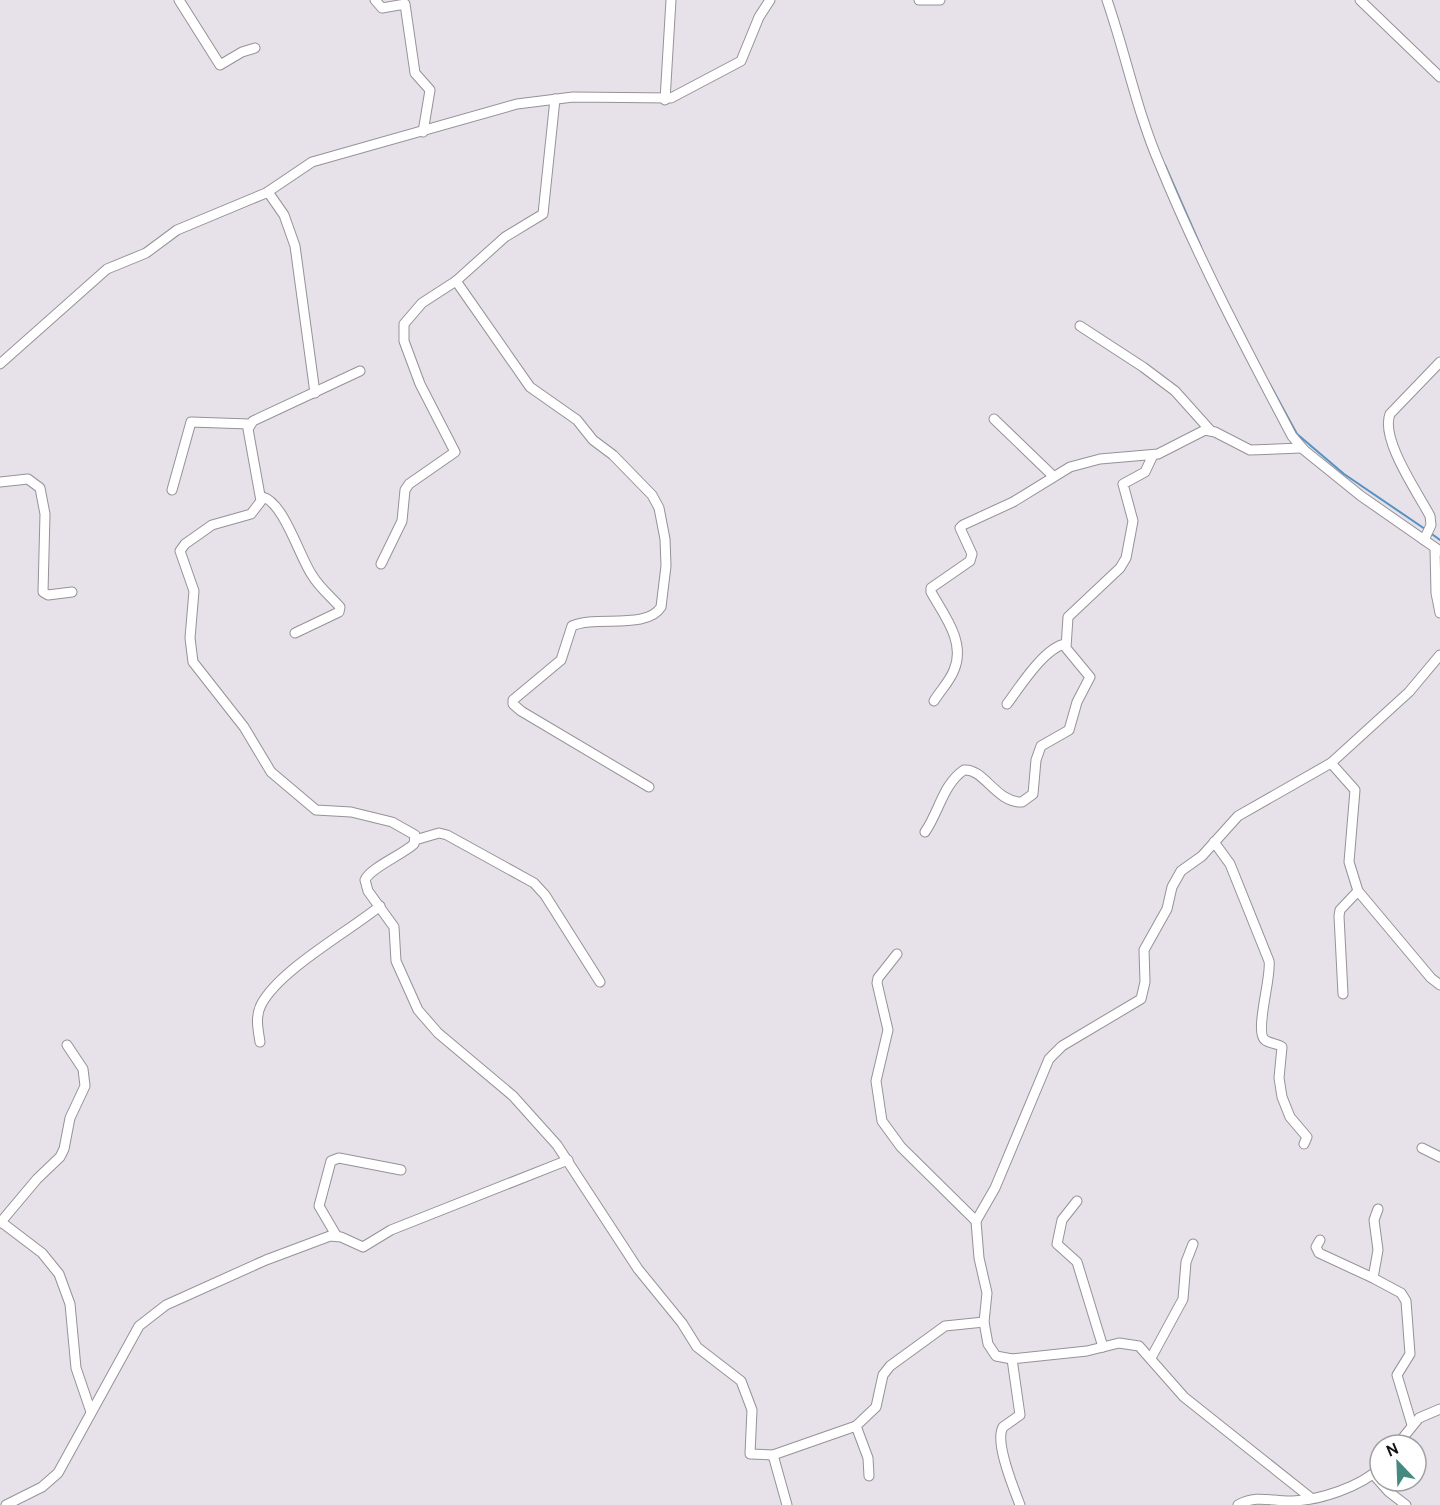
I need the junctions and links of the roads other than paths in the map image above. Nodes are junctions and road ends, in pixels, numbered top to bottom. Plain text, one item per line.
1 (179, 0) edge
2 (375, 0) edge
3 (671, 0) edge
4 (771, 0) edge
5 (919, 0) edge
6 (940, 0) edge
7 (1107, 0) edge
8 (1360, 0) edge
9 (255, 48) dead end
10 (1440, 77) edge
11 (555, 99) junction
12 (665, 100) junction
13 (423, 132) junction
14 (268, 192) junction
15 (456, 281) junction
16 (1080, 326) dead end
17 (1440, 362) edge
18 (0, 364) edge
19 (360, 371) dead end
20 (315, 393) junction
21 (994, 419) dead end
22 (249, 424) junction
23 (1210, 430) junction
24 (1301, 448) junction
25 (1153, 455) junction
26 (1053, 475) junction
27 (0, 482) edge
28 (172, 490) dead end
29 (263, 496) junction
30 (1434, 528) edge
31 (1424, 539) junction
32 (1437, 550) edge
33 (381, 564) dead end
34 (72, 592) dead end
35 (1440, 613) edge
36 (295, 633) dead end
37 (1065, 644) junction
38 (1439, 662) edge
39 (934, 701) dead end
40 (1007, 704) dead end
41 (1331, 763) junction
42 (649, 787) dead end
43 (925, 832) dead end
44 (416, 840) junction
45 (1214, 842) junction
46 (1358, 891) junction
47 (380, 906) junction
48 (897, 954) dead end
49 (600, 982) dead end
50 (1440, 985) edge
51 (1343, 994) dead end
52 (260, 1042) dead end
53 (67, 1045) dead end
54 (1304, 1144) dead end
55 (1422, 1148) dead end
56 (1440, 1157) edge
57 (568, 1160) junction
58 (401, 1170) dead end
59 (1077, 1201) dead end
60 (1378, 1209) dead end
61 (976, 1221) junction
62 (0, 1222) edge
63 (336, 1235) junction
64 (1320, 1240) dead end
65 (1193, 1244) dead end
66 (1373, 1278) junction
67 (984, 1322) junction
68 (1103, 1347) junction
69 (1151, 1358) junction
70 (1012, 1359) junction
71 (1440, 1409) edge
72 (91, 1412) junction
73 (1412, 1425) junction
74 (856, 1426) junction
75 (1406, 1433) edge
76 (772, 1455) junction
77 (1368, 1475) edge
78 (869, 1476) dead end
79 (1390, 1493) edge
80 (1311, 1498) junction
81 (1290, 1503) edge
82 (6, 1505) edge
83 (787, 1505) edge
84 (1020, 1505) edge
85 (1238, 1505) edge
86 (1406, 1505) edge

1 - 9 street
2 - 13 street
3 - 12 street
4 - 12 street
5 - 6 street
7 - 24 street
8 - 10 street
11 - 12 street
11 - 13 street
11 - 15 street
13 - 14 street
14 - 18 street
14 - 20 street
15 - 33 street
15 - 42 street
16 - 23 street
17 - 30 street
19 - 20 street
20 - 22 street
21 - 26 street
22 - 28 street
22 - 29 street
23 - 24 street
23 - 25 street
24 - 31 street
25 - 26 street
25 - 37 street
26 - 39 street
27 - 34 street
29 - 36 street
29 - 44 street
30 - 31 street
31 - 32 street
32 - 35 street
37 - 40 street
37 - 43 street
38 - 41 street
41 - 45 street
41 - 46 street
44 - 47 street
44 - 49 street
45 - 54 street
45 - 61 street
46 - 50 street
46 - 51 street
47 - 52 street
47 - 57 street
48 - 61 street
53 - 62 street
55 - 56 street
57 - 63 street
57 - 76 street
58 - 63 street
59 - 68 street
60 - 66 street
61 - 67 street
62 - 72 street
63 - 72 street
64 - 66 street
65 - 69 street
66 - 73 street
67 - 70 street
67 - 74 street
68 - 69 street
68 - 70 street
69 - 80 street
70 - 84 street
71 - 73 street
72 - 82 street
73 - 75 street
74 - 76 street
74 - 78 street
76 - 83 street
77 - 80 street
79 - 86 street
80 - 81 street
81 - 85 street

